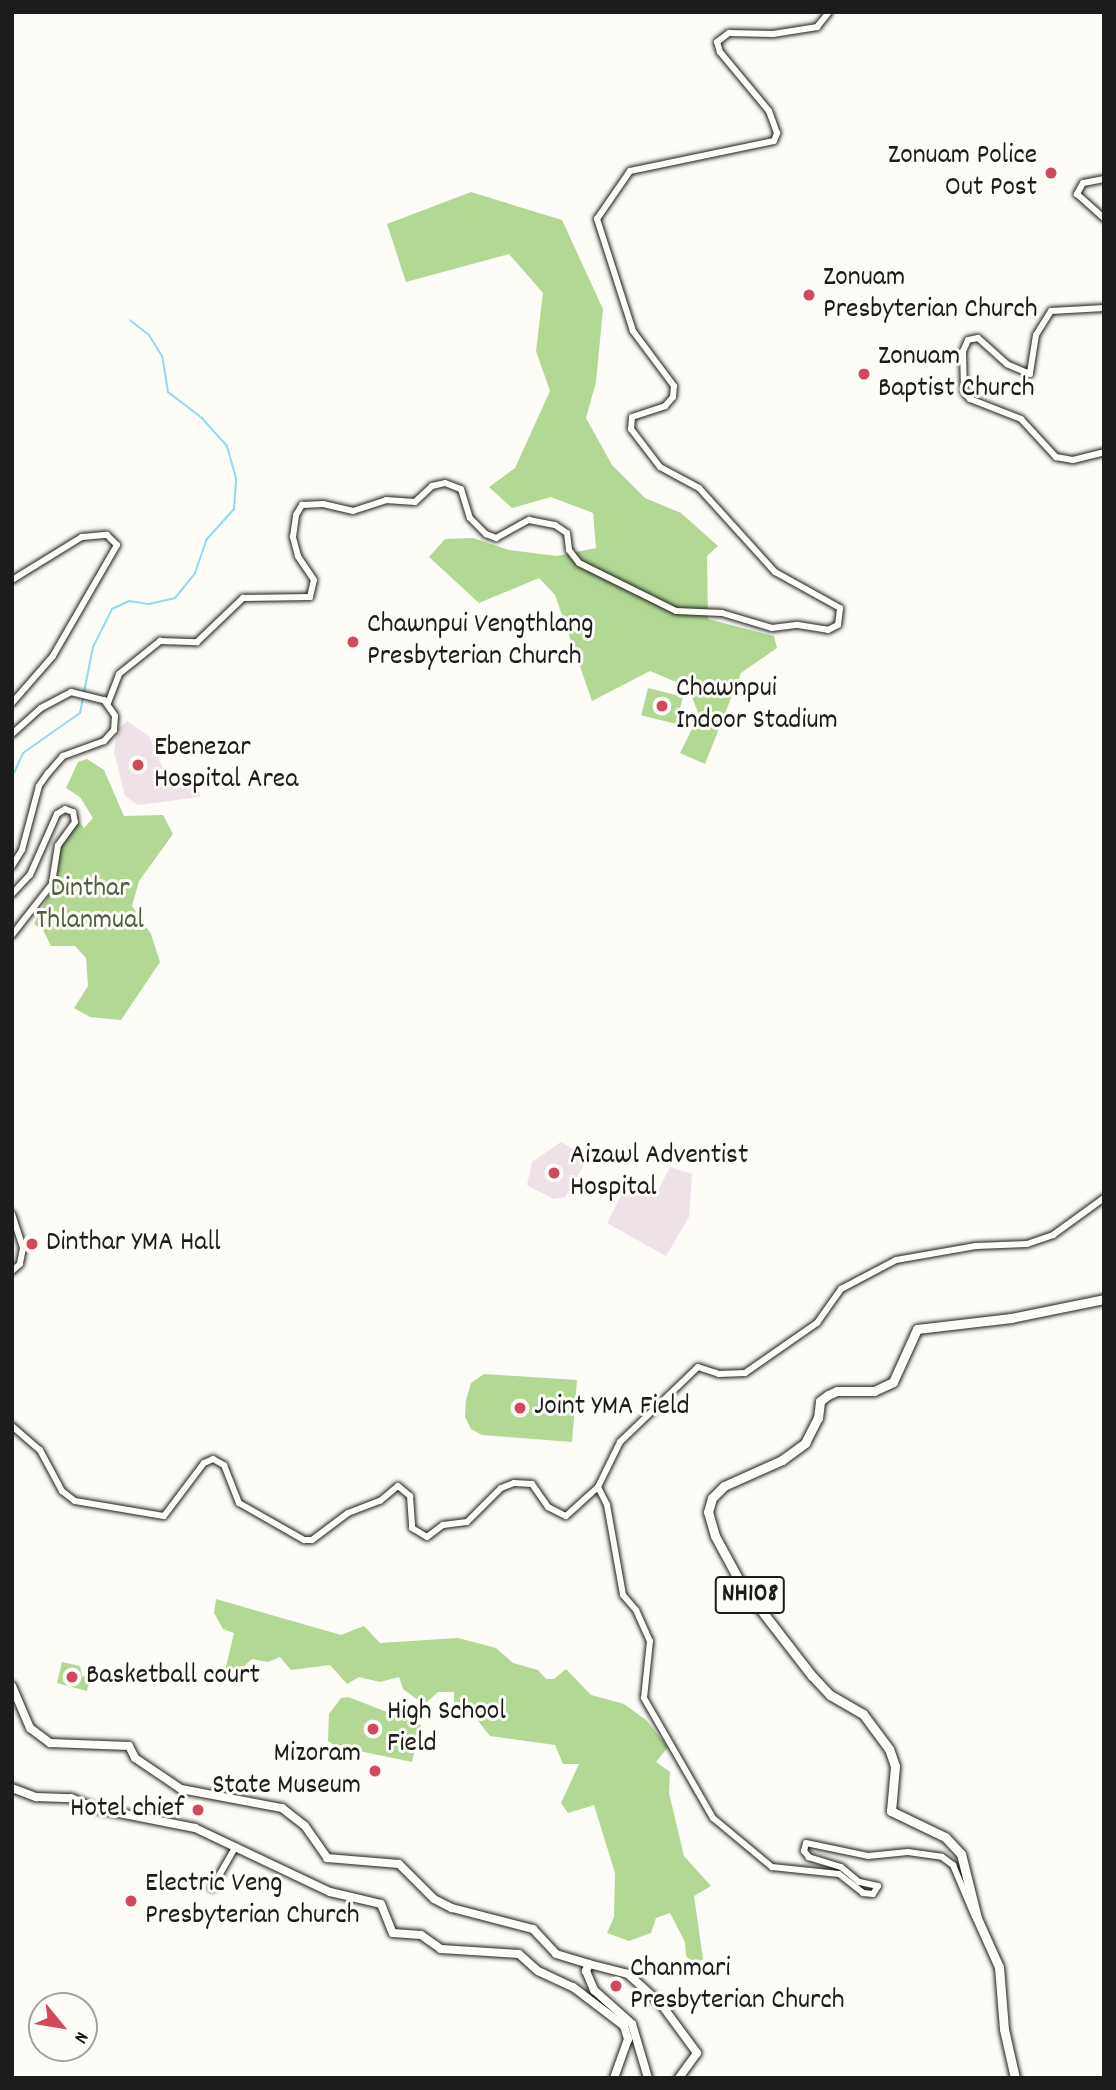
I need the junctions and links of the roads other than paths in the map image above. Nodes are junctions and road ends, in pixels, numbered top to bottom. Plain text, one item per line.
1 (830, 12) edge
2 (1104, 179) edge
3 (1104, 218) edge
4 (1104, 308) edge
5 (1104, 452) edge
6 (12, 580) edge
7 (106, 701) junction
8 (12, 703) edge
9 (12, 734) edge
10 (12, 866) edge
11 (12, 894) edge
12 (12, 934) edge
13 (1104, 1198) edge
14 (12, 1214) edge
15 (12, 1271) edge
16 (1104, 1299) edge
17 (12, 1426) edge
18 (598, 1487) junction
19 (12, 1686) edge
20 (12, 1788) edge
21 (236, 1846) junction
22 (212, 1888) dead end
23 (977, 1918) junction
24 (589, 1964) junction
25 (614, 2078) edge
26 (648, 2078) edge
27 (678, 2078) edge
28 (1015, 2078) edge

1 - 7 street
2 - 3 street
4 - 5 street
6 - 8 street
7 - 9 street
7 - 10 street
11 - 12 street
13 - 18 street
14 - 15 street
16 - 23 highway, NH108
17 - 18 street
18 - 23 street
19 - 24 main road
20 - 21 main road
21 - 22 street
21 - 25 main road
23 - 28 highway, NH108
24 - 26 main road
24 - 27 main road

